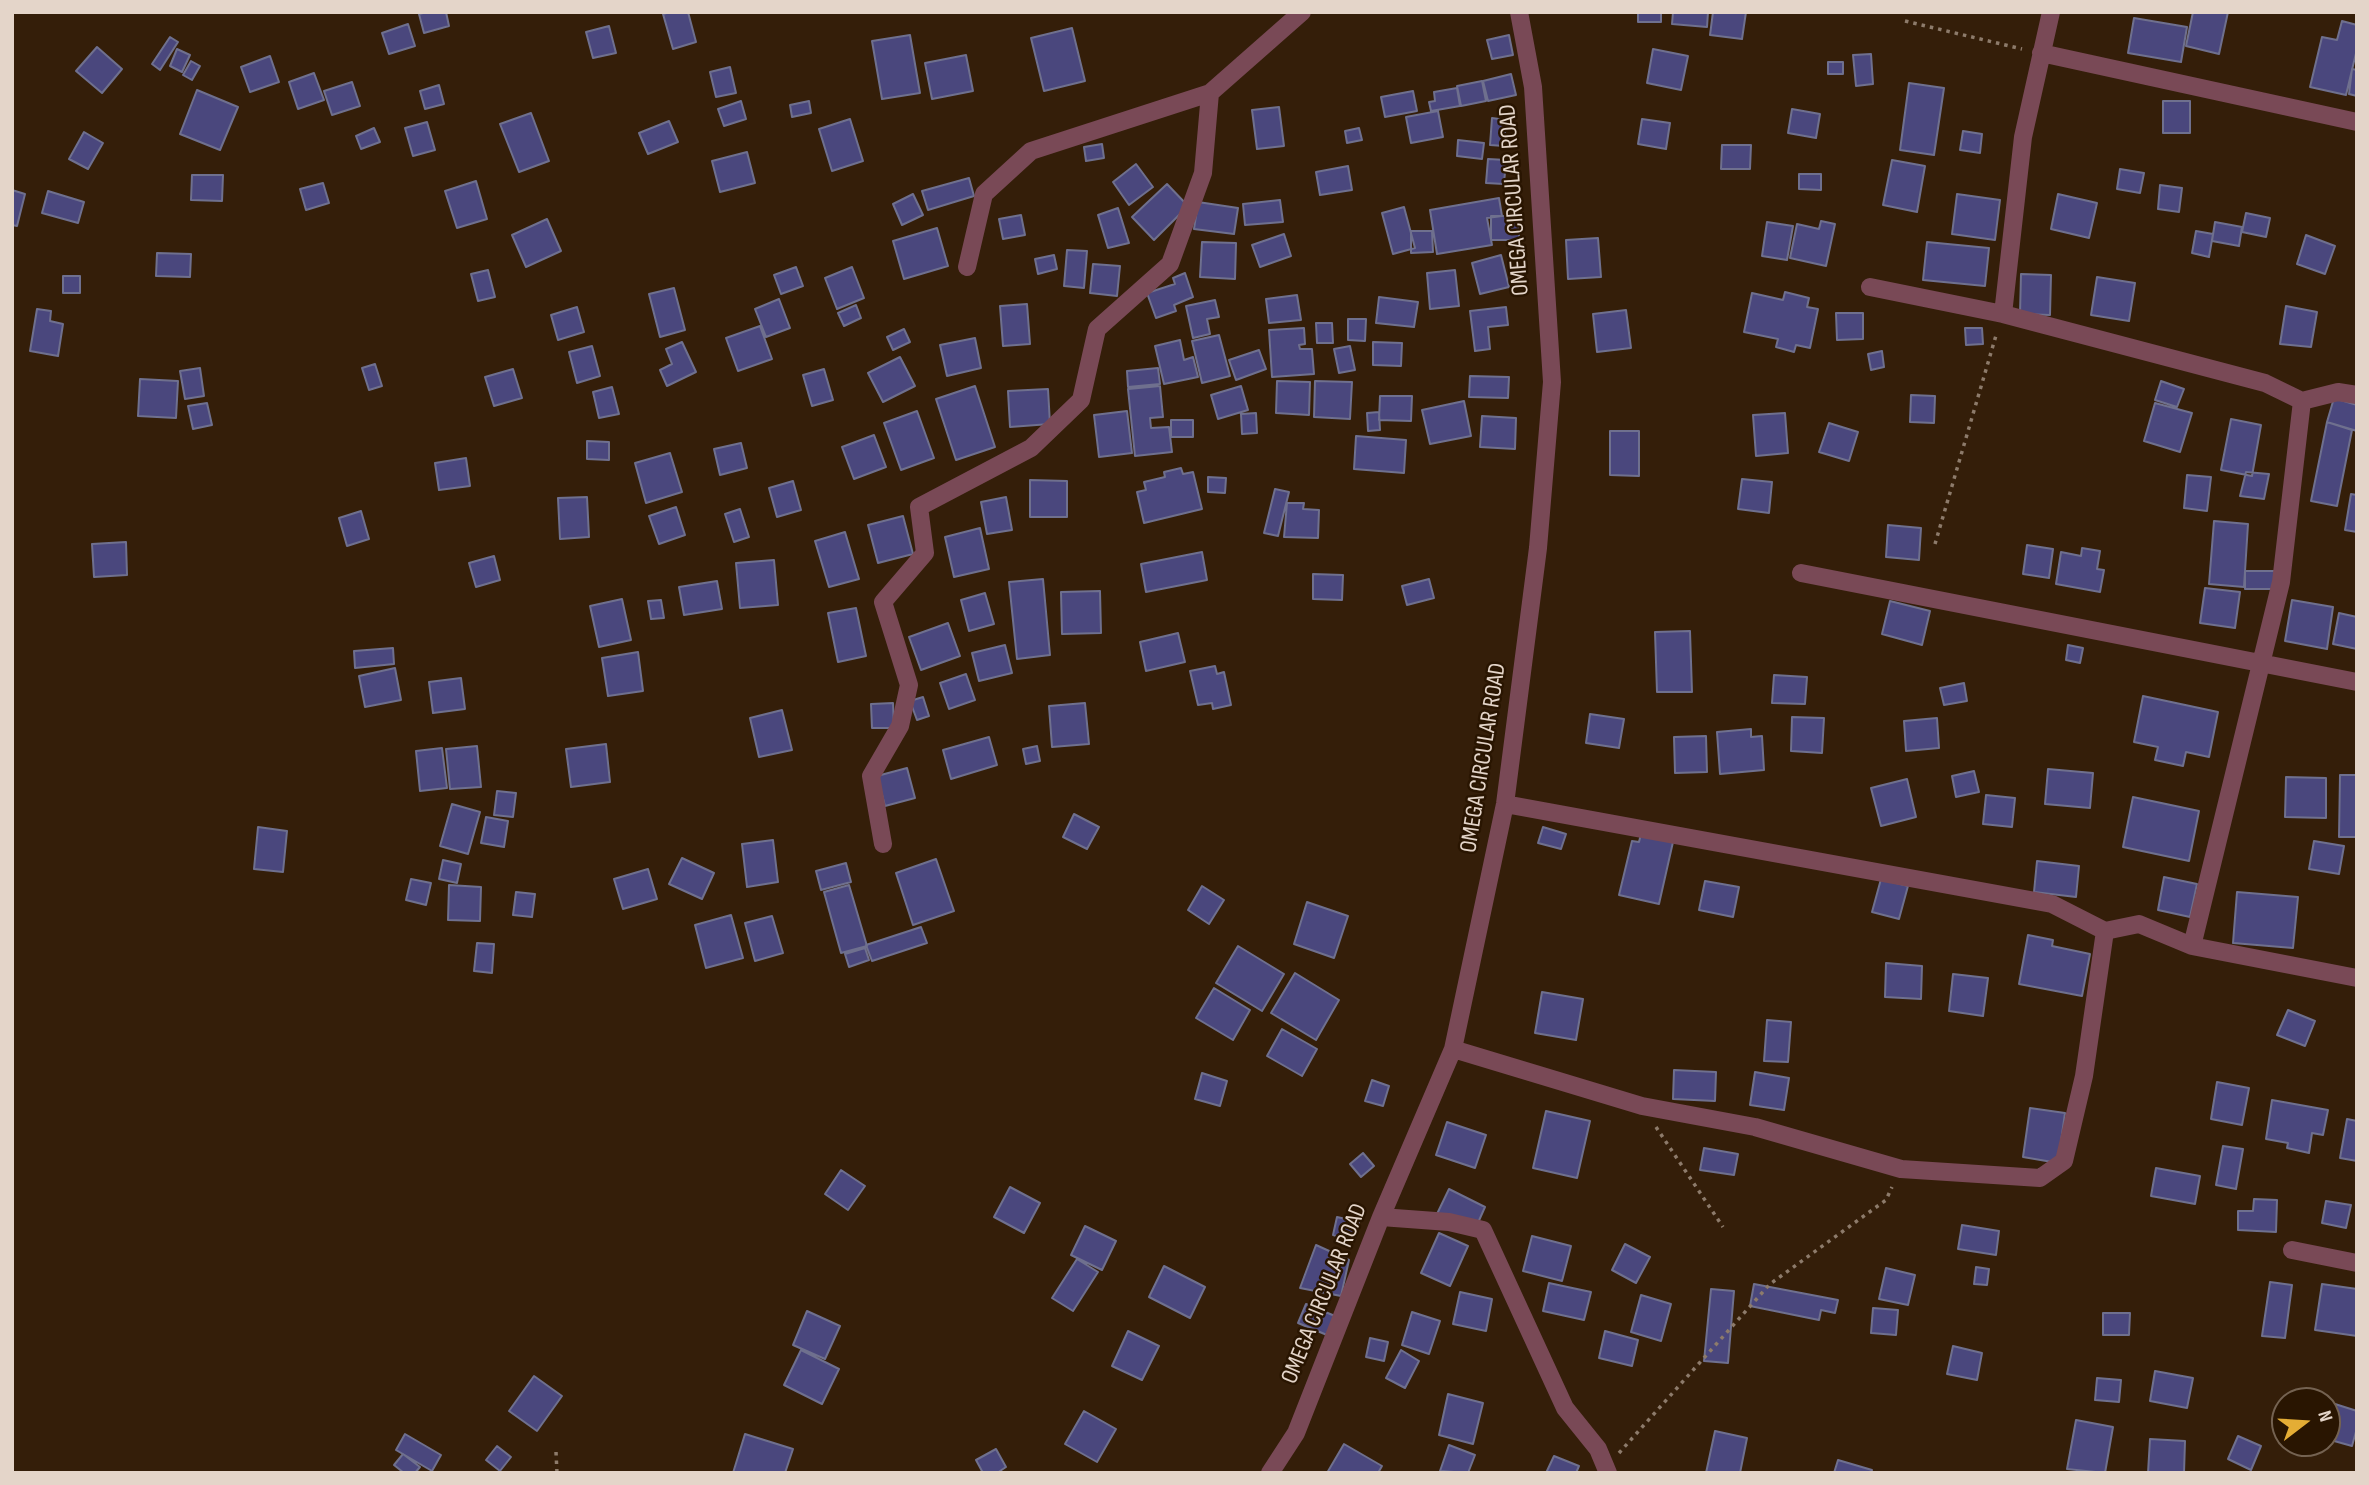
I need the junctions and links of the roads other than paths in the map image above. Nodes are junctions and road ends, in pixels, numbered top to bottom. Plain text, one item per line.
1 (1302, 12) edge
2 (1519, 12) edge
3 (2051, 12) edge
4 (2042, 53) junction
5 (1210, 93) junction
6 (2357, 122) edge
7 (967, 267) dead end
8 (1870, 287) dead end
9 (2003, 314) junction
10 (2357, 396) edge
11 (2302, 401) junction
12 (1801, 573) dead end
13 (2263, 661) junction
14 (2357, 682) edge
15 (1505, 804) junction
16 (883, 844) dead end
17 (2105, 931) junction
18 (2193, 946) junction
19 (2357, 978) edge
20 (1453, 1049) junction
21 (1381, 1217) junction
22 (2292, 1250) dead end
23 (2357, 1263) edge
24 (1607, 1470) edge
25 (1270, 1473) edge

1 - 5 street
2 - 15 street, OMEGA CIRCULAR ROAD
3 - 4 street
4 - 6 street
4 - 9 street
5 - 7 street
5 - 16 street
8 - 9 street
9 - 11 street
10 - 11 street
11 - 13 street
12 - 13 street
13 - 14 street
13 - 18 street
15 - 17 street
15 - 20 street, OMEGA CIRCULAR ROAD
17 - 18 street
17 - 20 street
18 - 19 street
20 - 21 street, OMEGA CIRCULAR ROAD
21 - 24 street
21 - 25 street, OMEGA CIRCULAR ROAD
22 - 23 street

